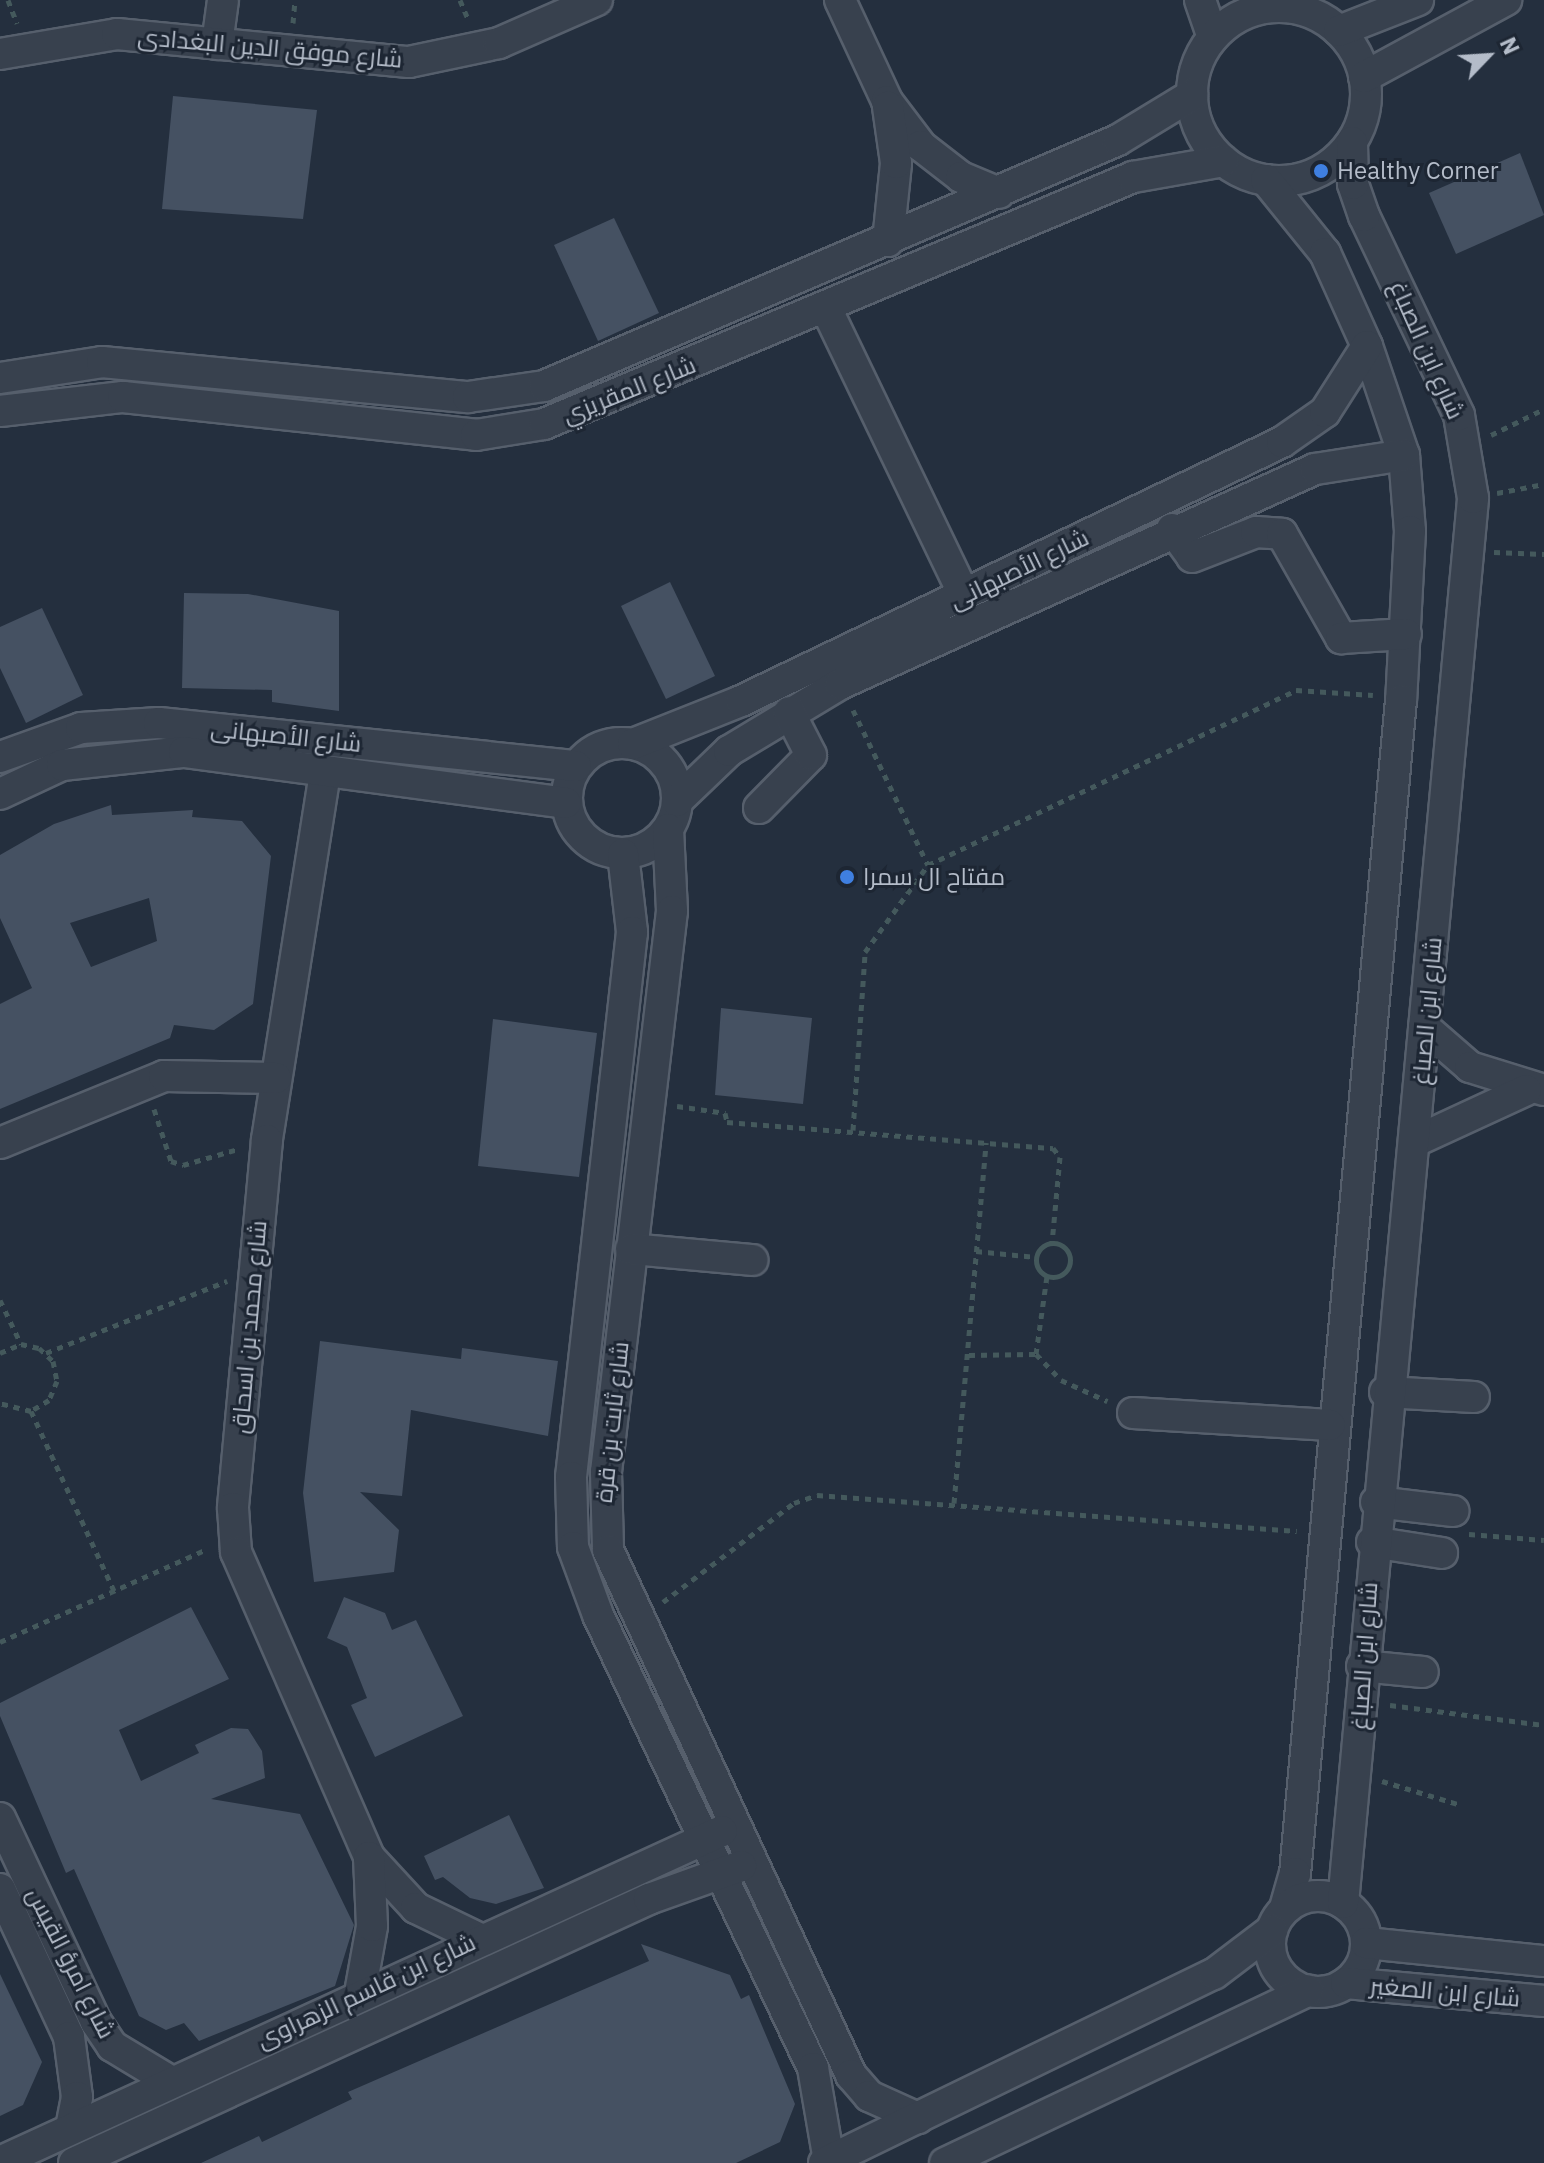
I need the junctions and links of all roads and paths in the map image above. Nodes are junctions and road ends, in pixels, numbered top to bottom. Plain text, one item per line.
1 (223, 0) edge
2 (597, 0) edge
3 (840, 0) edge
4 (1200, 0) edge
5 (1418, 0) edge
6 (1506, 0) edge
7 (1289, 4) edge
8 (1339, 31) junction
9 (1213, 37) junction
10 (217, 44) junction
11 (14, 52) edge
12 (0, 71) edge
13 (1364, 77) junction
14 (1192, 95) junction
15 (887, 101) junction
16 (1352, 142) junction
17 (1224, 161) junction
18 (1266, 180) junction
19 (999, 193) junction
20 (888, 241) junction
21 (826, 308) junction
22 (1367, 346) junction
23 (4, 368) edge
24 (13, 408) edge
25 (1544, 409) edge
26 (1465, 448) junction
27 (1404, 455) junction
28 (1544, 484) edge
29 (1473, 498) junction
30 (1172, 529) junction
31 (1469, 551) junction
32 (1544, 554) edge
33 (964, 595) junction
34 (1406, 634) junction
35 (840, 684) junction
36 (1401, 700) junction
37 (789, 712) junction
38 (633, 744) junction
39 (0, 757) edge
40 (576, 766) junction
41 (325, 773) junction
42 (0, 794) edge
43 (566, 803) junction
44 (759, 808) dead end
45 (673, 815) junction
46 (623, 854) junction
47 (928, 865) junction
48 (1424, 1027) junction
49 (276, 1078) junction
50 (148, 1080) junction
51 (1535, 1090) edge
52 (648, 1102) junction
53 (853, 1130) junction
54 (267, 1140) junction
55 (1418, 1140) junction
56 (986, 1142) junction
57 (0, 1143) edge
58 (601, 1222) junction
59 (632, 1238) junction
60 (1052, 1243) junction
61 (976, 1251) junction
62 (1036, 1257) junction
63 (753, 1260) dead end
64 (252, 1271) junction
65 (1047, 1276) junction
66 (0, 1300) edge
67 (21, 1344) junction
68 (0, 1353) edge
69 (46, 1353) junction
70 (1036, 1354) junction
71 (969, 1355) junction
72 (1385, 1392) junction
73 (1474, 1397) dead end
74 (0, 1403) edge
75 (31, 1411) junction
76 (1133, 1413) joint
77 (1330, 1425) junction
78 (1376, 1502) junction
79 (954, 1503) junction
80 (1453, 1511) dead end
81 (1322, 1533) junction
82 (235, 1536) junction
83 (1372, 1542) junction
84 (1442, 1553) dead end
85 (114, 1591) junction
86 (638, 1621) junction
87 (0, 1642) edge
88 (1362, 1666) junction
89 (1423, 1672) dead end
90 (1362, 1701) junction
91 (1544, 1725) edge
92 (1354, 1773) junction
93 (1461, 1805) dead end
94 (0, 1818) edge
95 (735, 1826) junction
96 (706, 1839) junction
97 (369, 1857) junction
98 (752, 1862) junction
99 (722, 1873) junction
100 (0, 1889) edge
101 (1343, 1903) junction
102 (1278, 1919) junction
103 (478, 1938) junction
104 (1366, 1943) junction
105 (1544, 1961) edge
106 (1346, 1983) junction
107 (1308, 1991) junction
108 (360, 1993) junction
109 (1544, 2001) edge
110 (261, 2056) junction
111 (170, 2081) junction
112 (918, 2118) junction
113 (71, 2127) junction
114 (0, 2162) edge
115 (827, 2162) edge
116 (74, 2163) edge
117 (945, 2163) edge

1 - 10 street
2 - 10 street, شارع موفق الدين البغدادى
3 - 15 street
4 - 9 street
5 - 8 street
6 - 13 street
7 - 8 street
7 - 9 street
8 - 13 street
9 - 14 street
10 - 11 street, شارع موفق الدين البغدادى
11 - 12 street, شارع موفق الدين البغدادى
13 - 16 street
14 - 17 street
14 - 19 street, شارع المقريزي
15 - 19 street
15 - 20 street
16 - 18 street
16 - 26 street, شارع ابن الصباغ
17 - 18 street
17 - 21 street, شارع المقريزي
18 - 22 street
19 - 20 street, شارع المقريزي
20 - 23 street, شارع المقريزي
21 - 24 street, شارع المقريزي
21 - 33 street
22 - 27 street
22 - 33 street, شارع الأصبهانى
23 - 24 street
25 - 26 path
26 - 29 street, شارع ابن الصباغ
27 - 30 street, شارع الأصبهانى
27 - 34 street
28 - 29 path
29 - 31 street, شارع ابن الصباغ
30 - 34 street
30 - 35 street, شارع الأصبهانى
31 - 32 path
31 - 48 street, شارع ابن الصباغ
33 - 38 street, شارع الأصبهانى
34 - 36 street
35 - 37 street, شارع الأصبهانى
35 - 47 path
36 - 47 path
36 - 77 street
37 - 44 street
37 - 45 street, شارع الأصبهانى
38 - 40 street
38 - 45 street
39 - 40 street, شارع الأصبهانى
40 - 43 street
41 - 42 street, شارع الأصبهانى
41 - 43 street, شارع الأصبهانى
41 - 49 street, شارع محمد بن اسحاق
43 - 46 street
45 - 46 street
45 - 52 street, شارع ثابت بن قرة
46 - 58 street, شارع ثابت بن قرة
47 - 53 path
48 - 51 street
48 - 55 street, شارع ابن الصباغ
49 - 50 street
49 - 54 street, شارع محمد بن اسحاق
50 - 54 path
50 - 57 street
51 - 55 street
52 - 53 path
52 - 59 street, شارع ثابت بن قرة
53 - 56 path
54 - 64 street, شارع محمد بن اسحاق
55 - 72 street, شارع ابن الصباغ
56 - 60 path
56 - 61 path
58 - 59 street
58 - 96 street, شارع ثابت بن قرة
59 - 63 street
59 - 86 street, شارع ثابت بن قرة
60 - 62 path
60 - 65 path
61 - 62 path
61 - 71 path
62 - 65 path
64 - 69 path
64 - 82 street, شارع محمد بن اسحاق
65 - 70 path
66 - 67 path
67 - 68 path
67 - 69 path
69 - 75 path
70 - 71 path
70 - 76 path
71 - 79 path
72 - 73 street
72 - 78 street, شارع ابن الصباغ
74 - 75 path
75 - 85 path
76 - 77 street
77 - 81 street
78 - 80 street
78 - 83 street, شارع ابن الصباغ
79 - 81 path
79 - 86 path
81 - 102 street
82 - 85 path
82 - 97 street, شارع محمد بن اسحاق
83 - 84 street
83 - 88 street, شارع ابن الصباغ
85 - 87 path
86 - 95 street, شارع ثابت بن قرة
88 - 89 street
88 - 90 street, شارع ابن الصباغ
90 - 91 path
90 - 92 street, شارع ابن الصباغ
92 - 93 path
92 - 101 street, شارع ابن الصباغ
94 - 111 street, شارع امرؤ القيس
95 - 96 street, شارع ابن قاسم الزهراوى
95 - 98 street, شارع ثابت بن قرة
96 - 99 street, شارع ثابت بن قرة
96 - 103 street, شارع ابن قاسم الزهراوى
97 - 103 street, شارع محمد بن اسحاق
97 - 108 street, شارع محمد بن اسحاق
98 - 99 street, شارع ابن قاسم الزهراوى
98 - 112 street, شارع ثابت بن قرة
99 - 110 street, شارع ابن قاسم الزهراوى
99 - 115 street, شارع ثابت بن قرة
100 - 113 street, شارع امرؤ القيس
101 - 102 street
101 - 104 street
102 - 107 street
102 - 112 street
103 - 108 street, شارع ابن قاسم الزهراوى
104 - 105 street, شارع ابن الصغير
104 - 106 street
106 - 107 street
106 - 109 street, شارع ابن الصغير
107 - 117 street
108 - 110 street, شارع ابن قاسم الزهراوى
110 - 111 street, شارع ابن قاسم الزهراوى
110 - 116 street, شارع ابن قاسم الزهراوى
111 - 113 street, شارع ابن قاسم الزهراوى
112 - 115 street
113 - 114 street, شارع ابن قاسم الزهراوى

